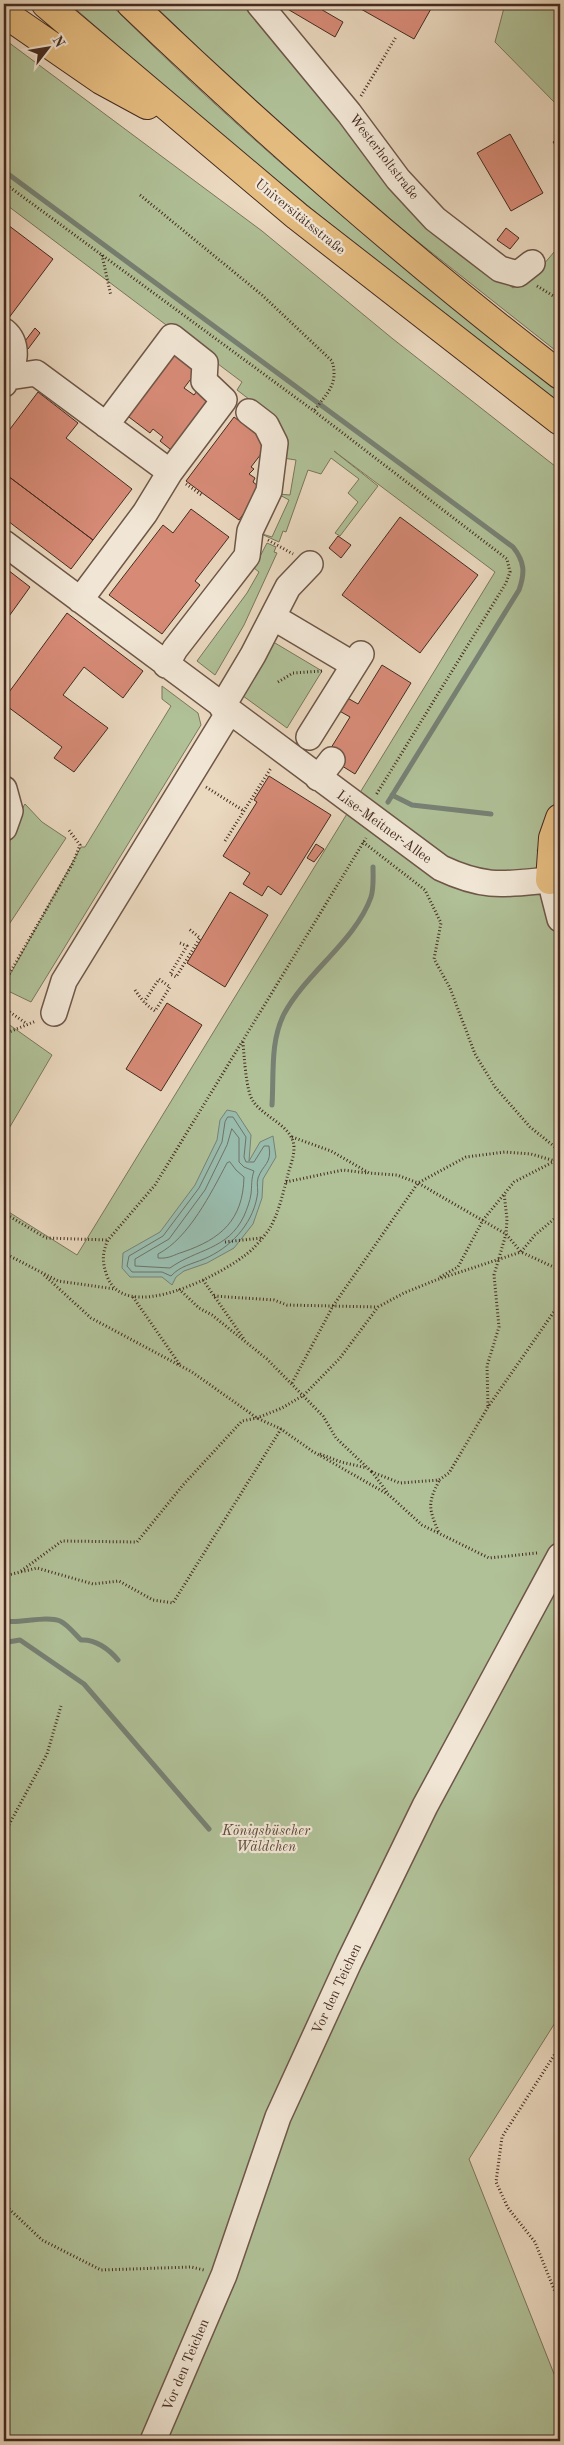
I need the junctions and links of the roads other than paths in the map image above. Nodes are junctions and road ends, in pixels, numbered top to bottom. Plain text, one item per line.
1 (46, 4) edge
2 (131, 4) edge
3 (259, 4) edge
4 (4, 13) edge
5 (192, 129) junction
6 (525, 268) road end
7 (4, 331) edge
8 (560, 375) edge
9 (6, 380) edge
10 (249, 412) dead end
11 (560, 421) edge
12 (106, 425) junction
13 (170, 472) junction
14 (4, 543) edge
15 (310, 564) road end
16 (80, 600) junction
17 (273, 617) junction
18 (166, 665) junction
19 (226, 709) junction
20 (309, 737) dead end
21 (4, 789) edge
22 (560, 818) edge
23 (4, 828) edge
24 (555, 879) edge
25 (560, 919) edge
26 (54, 1013) road end
27 (551, 1554) edge
28 (153, 2441) edge

1 - 5 highway, Universitätsstraße
2 - 8 highway
3 - 6 street, Westerholtstraße
4 - 5 highway
5 - 11 highway, Universitätsstraße
7 - 9 street
9 - 12 street
10 - 18 street
12 - 13 street
12 - 13 street
13 - 16 street
14 - 16 street, Lise-Meitner-Allee
15 - 17 street
16 - 18 street, Lise-Meitner-Allee
17 - 19 street
17 - 20 street
18 - 19 street, Lise-Meitner-Allee
19 - 24 street, Lise-Meitner-Allee
19 - 26 street
21 - 23 street
22 - 24 highway
24 - 25 street
27 - 28 street, Vor den Teichen

